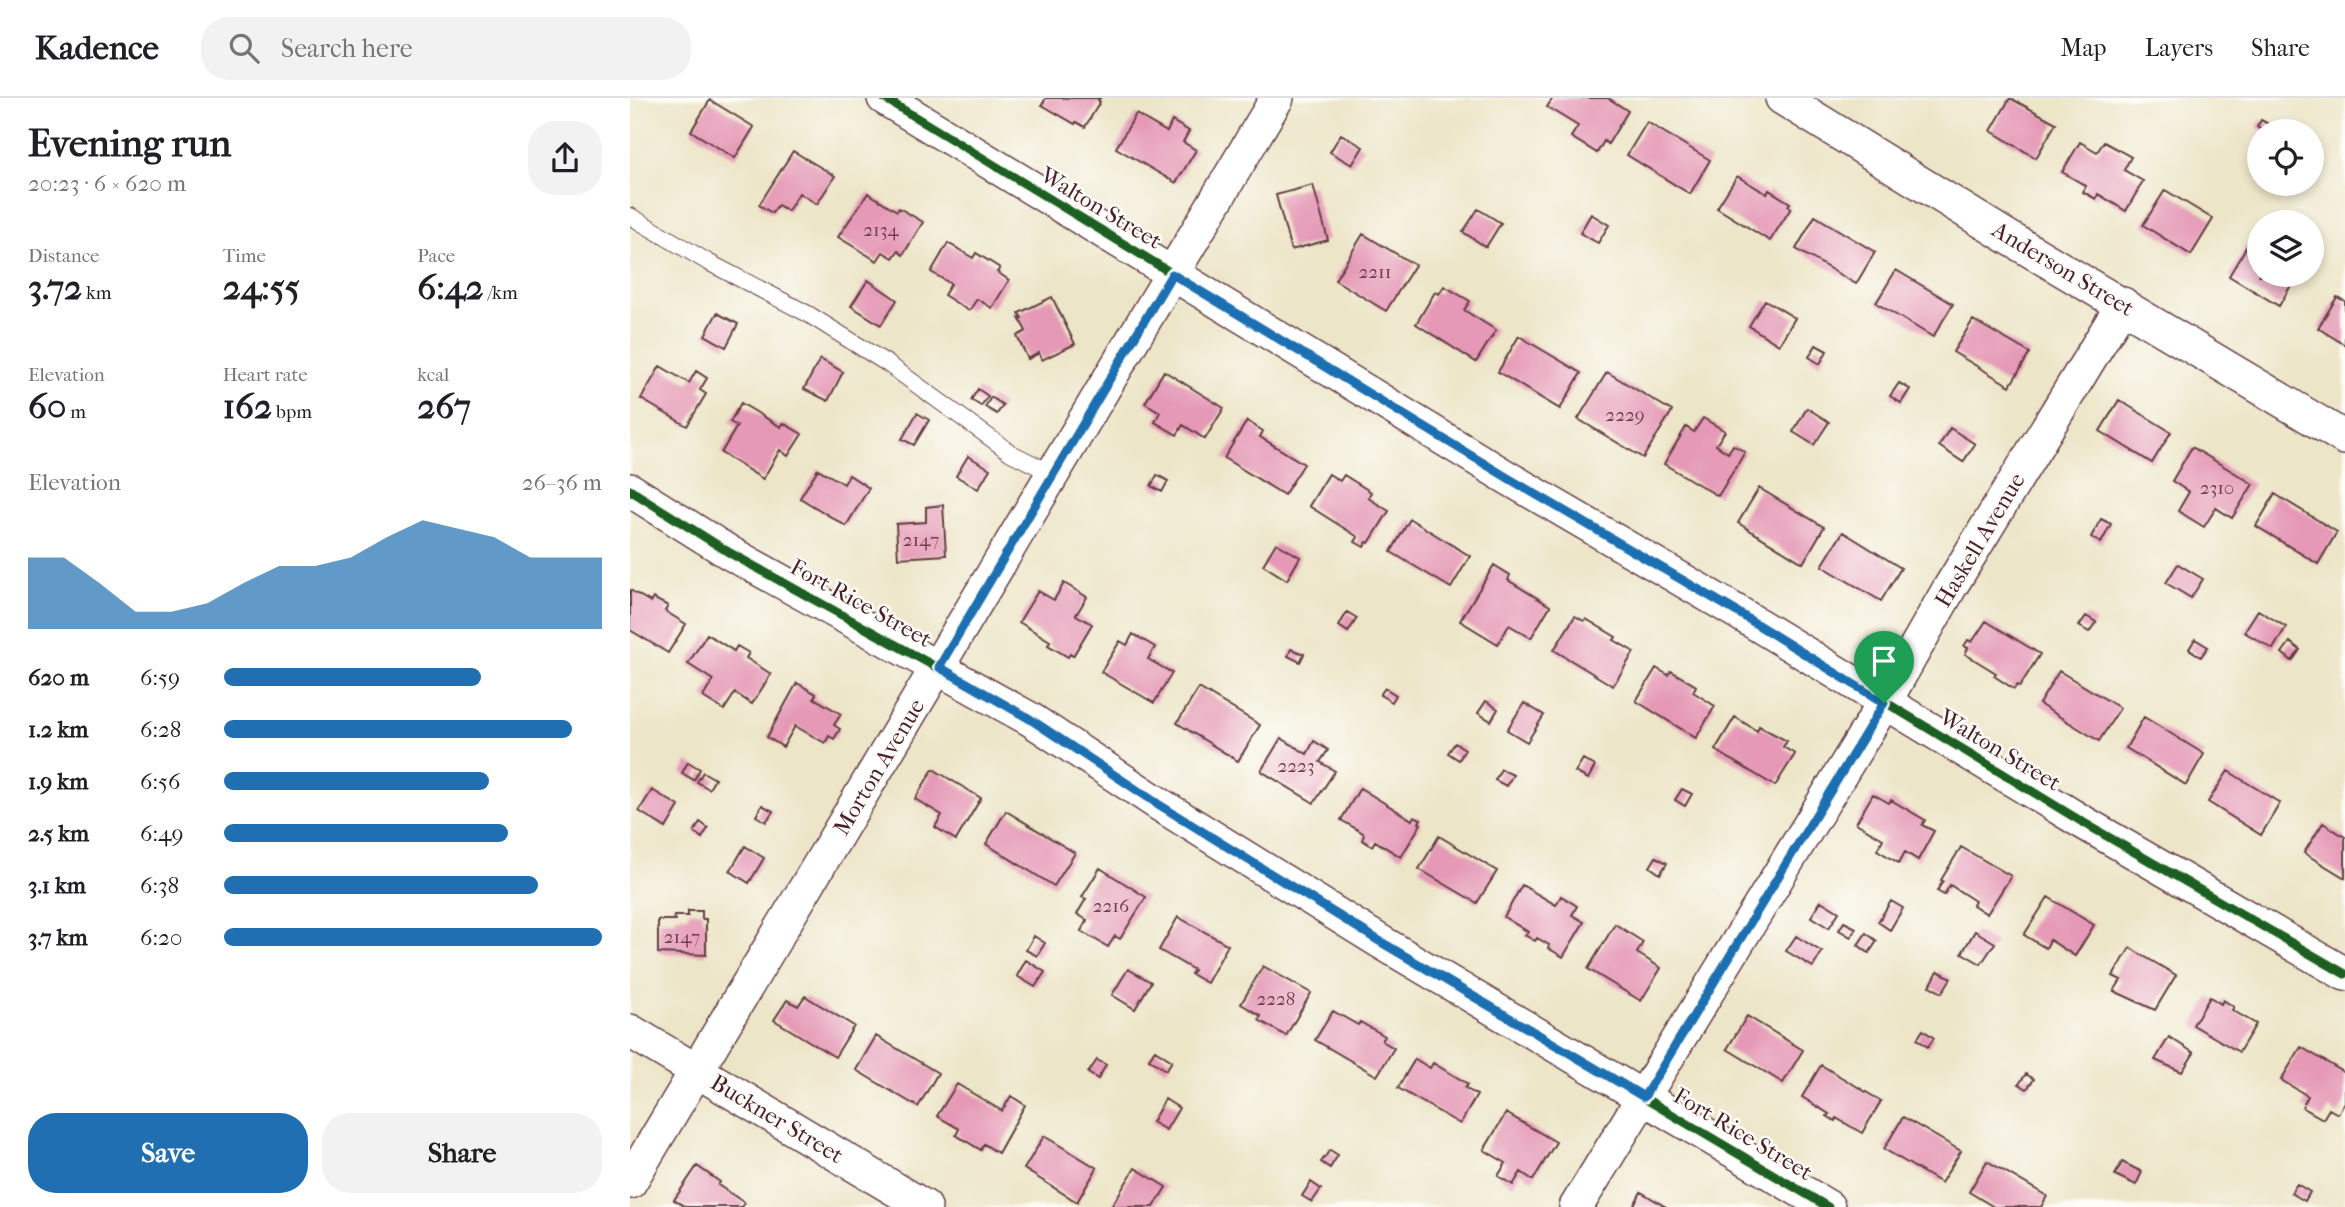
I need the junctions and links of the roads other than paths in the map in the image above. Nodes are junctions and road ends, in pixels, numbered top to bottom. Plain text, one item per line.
1 (884, 98) edge
2 (1277, 98) edge
3 (1782, 98) edge
4 (630, 216) edge
5 (1172, 274) junction
6 (2123, 304) junction
7 (2345, 438) edge
8 (1053, 474) junction
9 (630, 490) edge
10 (939, 667) junction
11 (1884, 703) junction
12 (2345, 974) edge
13 (630, 1031) edge
14 (697, 1071) junction
15 (1644, 1097) junction
16 (630, 1182) edge
17 (925, 1207) edge
18 (1576, 1207) edge
19 (1828, 1207) edge

1 - 5 street, Walton Street
2 - 5 street, Morton Avenue
3 - 6 street, Anderson Street
4 - 8 lane
5 - 8 street, Morton Avenue
5 - 11 street, Walton Street
6 - 7 street, Anderson Street
6 - 11 street, Haskell Avenue
8 - 10 street, Morton Avenue
9 - 10 street, Fort Rice Street
10 - 14 street, Morton Avenue
10 - 15 street, Fort Rice Street
11 - 12 street, Walton Street
11 - 15 street, Haskell Avenue
13 - 14 street, Buckner Street
14 - 16 street, Morton Avenue
14 - 17 street, Buckner Street
15 - 18 street, Haskell Avenue
15 - 19 street, Fort Rice Street

